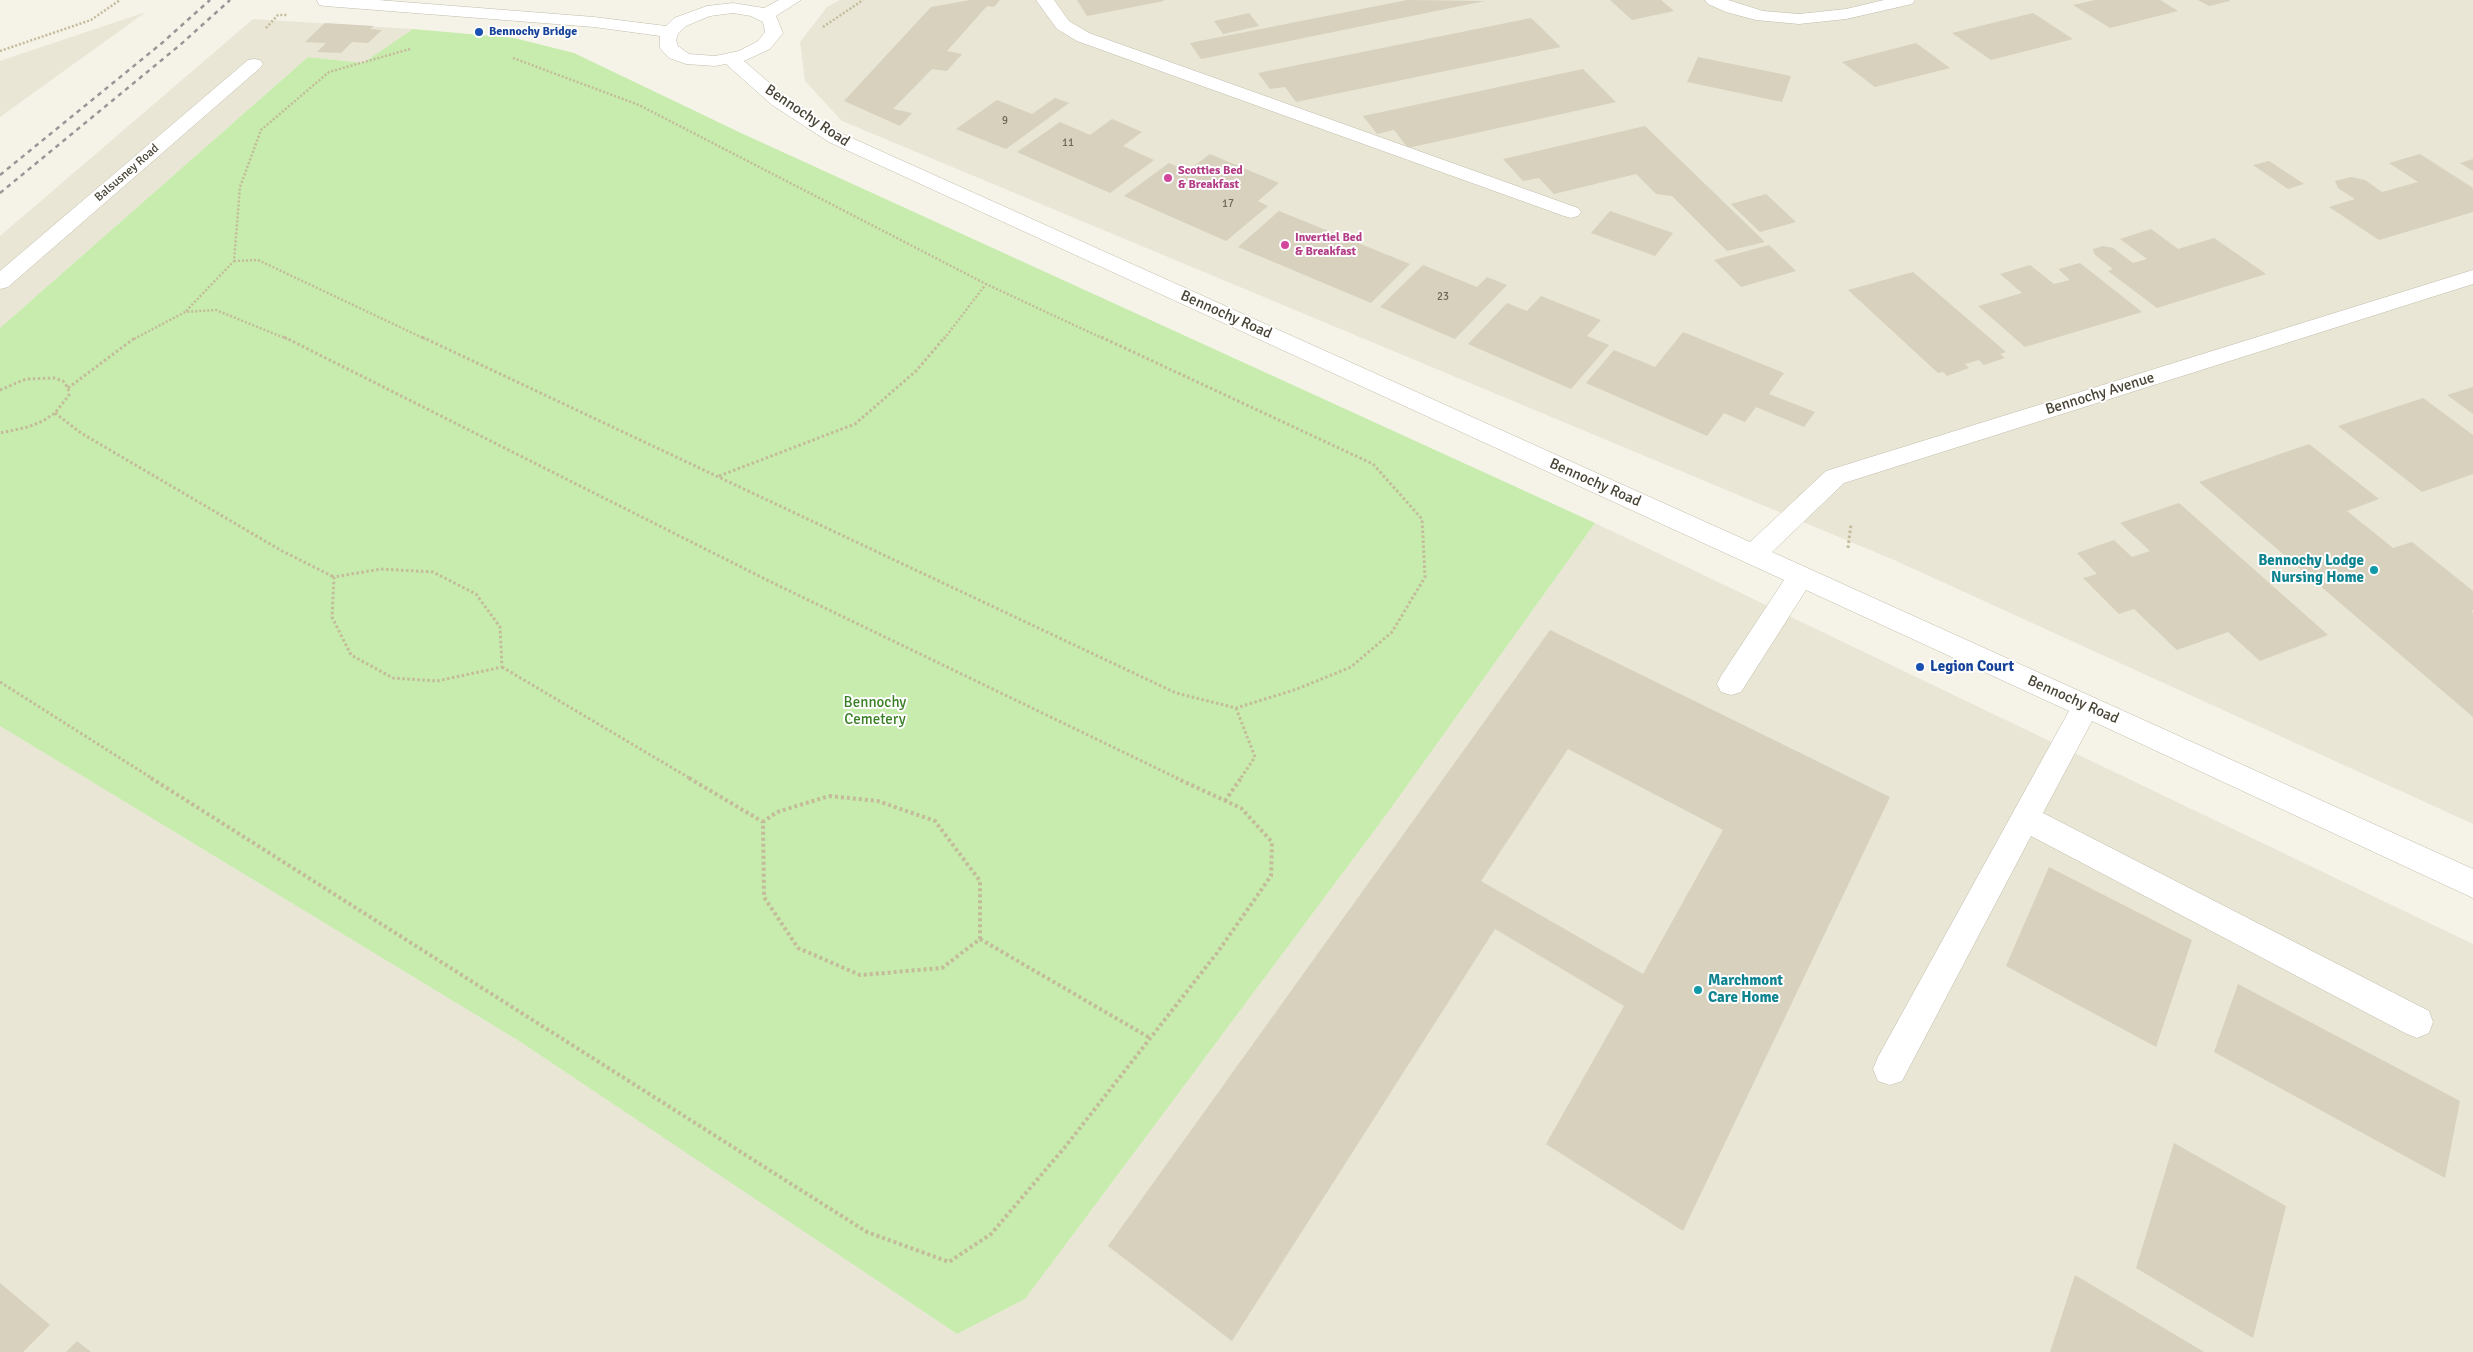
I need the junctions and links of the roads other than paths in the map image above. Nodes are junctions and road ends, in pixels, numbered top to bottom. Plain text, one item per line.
1 (792, 0) edge
2 (1045, 0) edge
3 (1714, 0) edge
4 (1906, 0) edge
5 (325, 1) edge
6 (765, 16) junction
7 (670, 32) junction
8 (731, 59) junction
9 (254, 64) road end
10 (1571, 212) dead end
11 (2473, 277) edge
12 (0, 282) edge
13 (1753, 554) junction
14 (1801, 576) junction
15 (1731, 684) dead end
16 (2086, 706) junction
17 (2025, 818) junction
18 (2473, 884) edge
19 (2417, 1022) dead end
20 (1890, 1069) dead end

1 - 6 street
2 - 10 street
3 - 4 street
5 - 7 street
6 - 7 street
6 - 8 street
7 - 8 street
8 - 13 street, Bennochy Road
9 - 12 street, Balsusney Road
11 - 13 street, Bennochy Avenue
13 - 14 street, Bennochy Road
14 - 15 street
14 - 16 street, Bennochy Road
16 - 17 street
16 - 18 street, Bennochy Road
17 - 19 street
17 - 20 street

